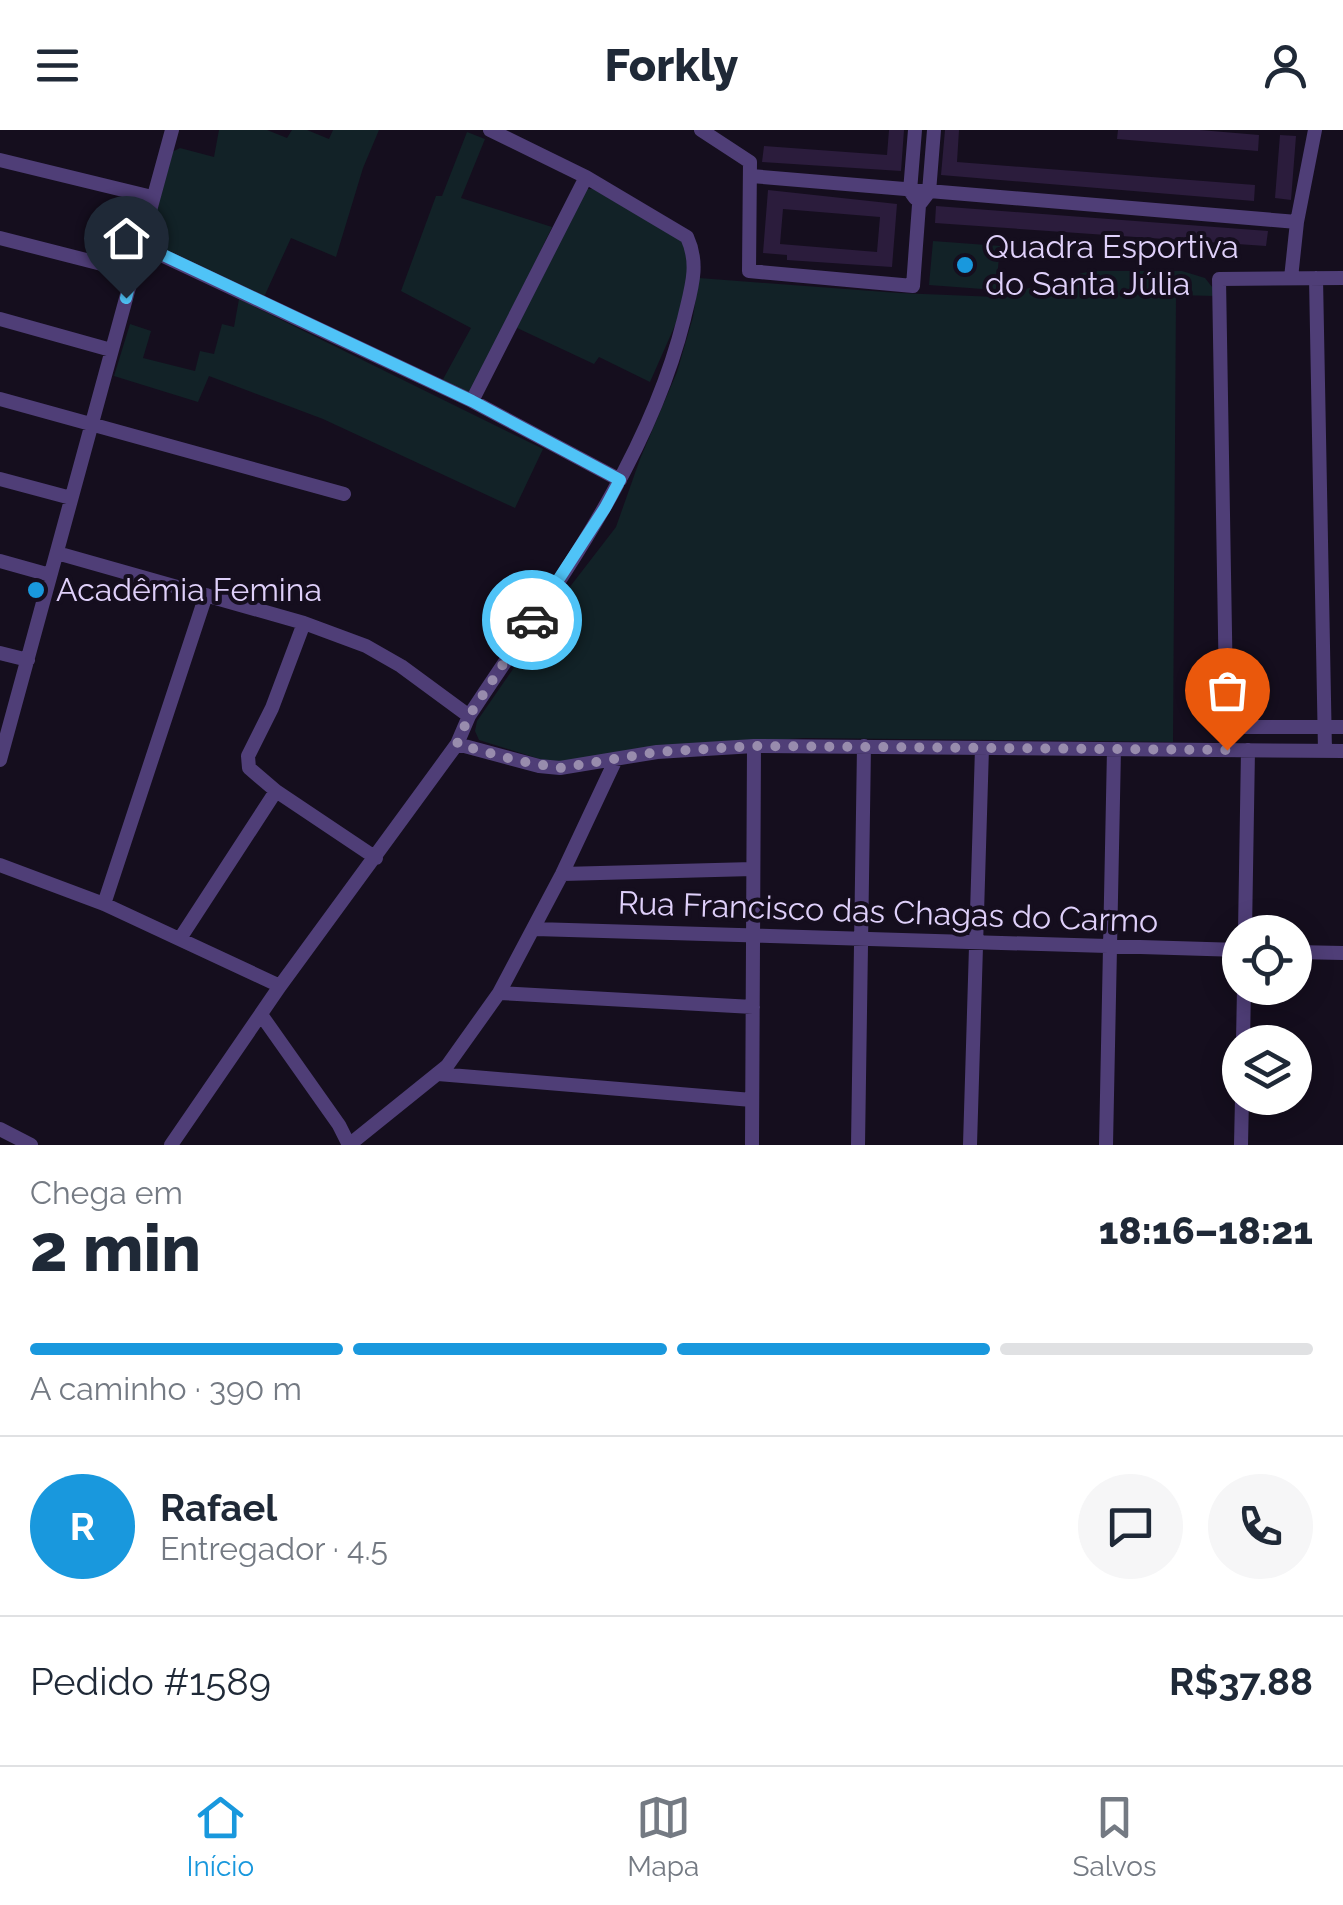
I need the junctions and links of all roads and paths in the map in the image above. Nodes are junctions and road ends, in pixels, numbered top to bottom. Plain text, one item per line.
1 (172, 130) edge
2 (490, 130) edge
3 (701, 130) edge
4 (915, 130) edge
5 (934, 130) edge
6 (1315, 130) edge
7 (0, 160) edge
8 (751, 176) junction
9 (586, 177) junction
10 (910, 191) junction
11 (152, 198) junction
12 (924, 198) junction
13 (1298, 222) junction
14 (0, 238) edge
15 (140, 244) junction
16 (132, 272) junction
17 (1291, 278) junction
18 (1316, 278) junction
19 (1343, 278) edge
20 (0, 319) edge
21 (112, 350) junction
22 (0, 399) edge
23 (472, 401) junction
24 (92, 424) junction
25 (0, 479) edge
26 (620, 480) junction
27 (344, 494) dead end
28 (71, 498) junction
29 (56, 553) junction
30 (0, 561) edge
31 (50, 575) junction
32 (206, 595) junction
33 (304, 622) junction
34 (0, 653) edge
35 (28, 660) junction
36 (469, 716) junction
37 (1227, 727) junction
38 (1325, 727) junction
39 (1343, 727) edge
40 (4, 733) edge
41 (457, 744) junction
42 (754, 746) junction
43 (864, 746) junction
44 (982, 748) junction
45 (1114, 748) junction
46 (1227, 750) junction
47 (1248, 750) junction
48 (1325, 751) junction
49 (1343, 751) edge
50 (616, 759) junction
51 (0, 760) edge
52 (276, 791) junction
53 (376, 858) junction
54 (0, 865) edge
55 (753, 870) junction
56 (562, 874) junction
57 (104, 904) junction
58 (1245, 915) edge
59 (535, 930) junction
60 (752, 934) junction
61 (181, 938) junction
62 (861, 938) junction
63 (976, 942) junction
64 (1110, 946) junction
65 (1222, 949) edge
66 (1312, 952) edge
67 (1343, 953) edge
68 (280, 986) junction
69 (499, 994) junction
70 (752, 1007) junction
71 (262, 1016) junction
72 (438, 1074) junction
73 (752, 1100) junction
74 (1242, 1115) edge
75 (0, 1129) edge
76 (31, 1145) edge
77 (171, 1145) edge
78 (349, 1145) edge
79 (752, 1145) edge
80 (858, 1145) edge
81 (970, 1145) edge
82 (1106, 1145) edge
83 (1241, 1145) edge

1 - 11 street
2 - 9 street
3 - 8 street
4 - 10 street
5 - 12 street
6 - 13 street
7 - 11 street
8 - 10 street
8 - 12 street
9 - 23 street
9 - 26 street
10 - 12 street
11 - 15 street
12 - 13 street
13 - 17 street
14 - 16 street
15 - 16 street
15 - 23 street
16 - 21 street
17 - 18 street
17 - 37 street
18 - 19 street
18 - 38 street
20 - 21 street
21 - 24 street
22 - 24 street
23 - 26 street
24 - 27 street
24 - 28 street
25 - 28 street
26 - 36 street
28 - 29 street
29 - 31 street
29 - 32 street
30 - 31 street
31 - 35 street
32 - 33 street
32 - 57 street
33 - 36 street
33 - 52 street
34 - 35 street
35 - 40 street
36 - 41 street
37 - 38 street
37 - 46 street
38 - 39 street
38 - 48 street
40 - 51 street
41 - 50 street
41 - 53 street
42 - 43 street
42 - 50 street
42 - 55 street
43 - 44 street
43 - 62 street
44 - 45 street
44 - 63 street
45 - 46 street
45 - 64 street
46 - 47 street
47 - 48 street
47 - 58 street
48 - 49 street
50 - 56 street
52 - 53 street
52 - 61 street
53 - 68 street
54 - 57 street
55 - 56 street
55 - 60 street
56 - 59 street
57 - 61 street
59 - 60 street, Rua Francisco das Chagas do Carmo
59 - 69 street
60 - 62 street, Rua Francisco das Chagas do Carmo
60 - 70 street
61 - 68 street
62 - 63 street, Rua Francisco das Chagas do Carmo
62 - 80 street
63 - 64 street, Rua Francisco das Chagas do Carmo
63 - 81 street
64 - 65 street, Rua Francisco das Chagas do Carmo
64 - 82 street
66 - 67 street
68 - 71 street
69 - 70 street
69 - 72 street
70 - 73 street
71 - 77 street
71 - 78 street
72 - 73 street
72 - 78 street
73 - 79 street
74 - 83 street
75 - 76 street

